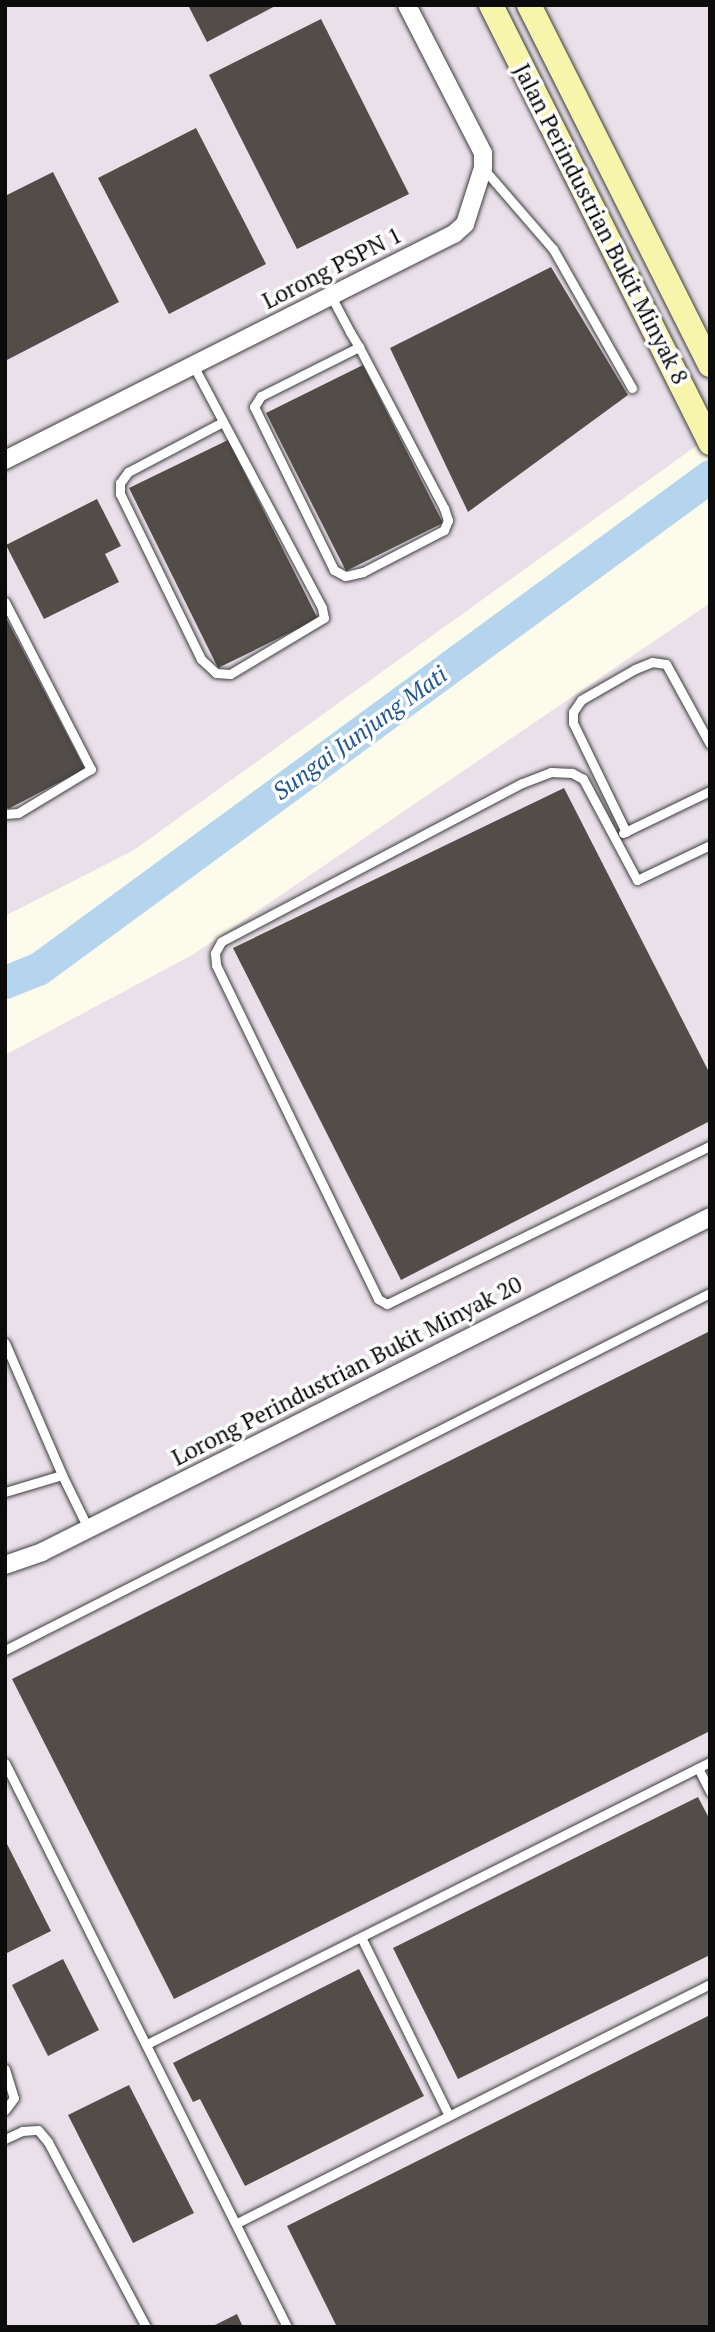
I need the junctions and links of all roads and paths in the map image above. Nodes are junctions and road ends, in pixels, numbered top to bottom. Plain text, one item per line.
1 (407, 5) edge
2 (491, 5) edge
3 (529, 5) edge
4 (483, 168) junction
5 (331, 296) junction
6 (359, 347) junction
7 (193, 365) junction
8 (710, 365) edge
9 (632, 388) dead end
10 (223, 422) junction
11 (710, 443) edge
12 (5, 460) edge
13 (5, 602) edge
14 (710, 744) edge
15 (604, 791) junction
16 (710, 791) edge
17 (592, 797) junction
18 (5, 814) edge
19 (625, 832) junction
20 (615, 838) junction
21 (709, 848) edge
22 (710, 1146) edge
23 (710, 1217) edge
24 (710, 1293) edge
25 (5, 1343) edge
26 (62, 1475) junction
27 (5, 1492) edge
28 (88, 1528) junction
29 (5, 1565) edge
30 (5, 1650) edge
31 (710, 1762) edge
32 (5, 1763) edge
33 (698, 1768) junction
34 (710, 1792) edge
35 (361, 1937) junction
36 (710, 1984) edge
37 (147, 2044) junction
38 (5, 2069) edge
39 (5, 2110) edge
40 (449, 2116) junction
41 (5, 2139) edge
42 (237, 2223) junction
43 (146, 2327) edge
44 (287, 2327) edge

1 - 4 street
2 - 11 street, Jalan Perindustrian Bukit Minyak 8
3 - 8 street, Jalan Perindustrian Bukit Minyak 8
4 - 5 street, Lorong PSPN 1
4 - 9 lane
5 - 6 lane
5 - 7 street, Lorong PSPN 1
6 - 6 lane
7 - 10 lane
7 - 12 street, Lorong PSPN 1
10 - 10 lane
13 - 18 lane
14 - 15 lane
15 - 17 lane
15 - 19 lane
16 - 19 lane
17 - 20 lane
17 - 22 lane
19 - 20 lane
20 - 21 lane
23 - 28 street, Lorong Perindustrian Bukit Minyak 20
24 - 30 lane
25 - 26 lane
26 - 27 lane
26 - 28 lane
28 - 29 street, Lorong Perindustrian Bukit Minyak 20
31 - 33 lane
32 - 37 lane
33 - 34 lane
33 - 35 lane
35 - 37 lane
35 - 40 lane
36 - 40 lane
37 - 42 lane
38 - 39 lane
40 - 42 lane
41 - 43 lane
42 - 44 lane

